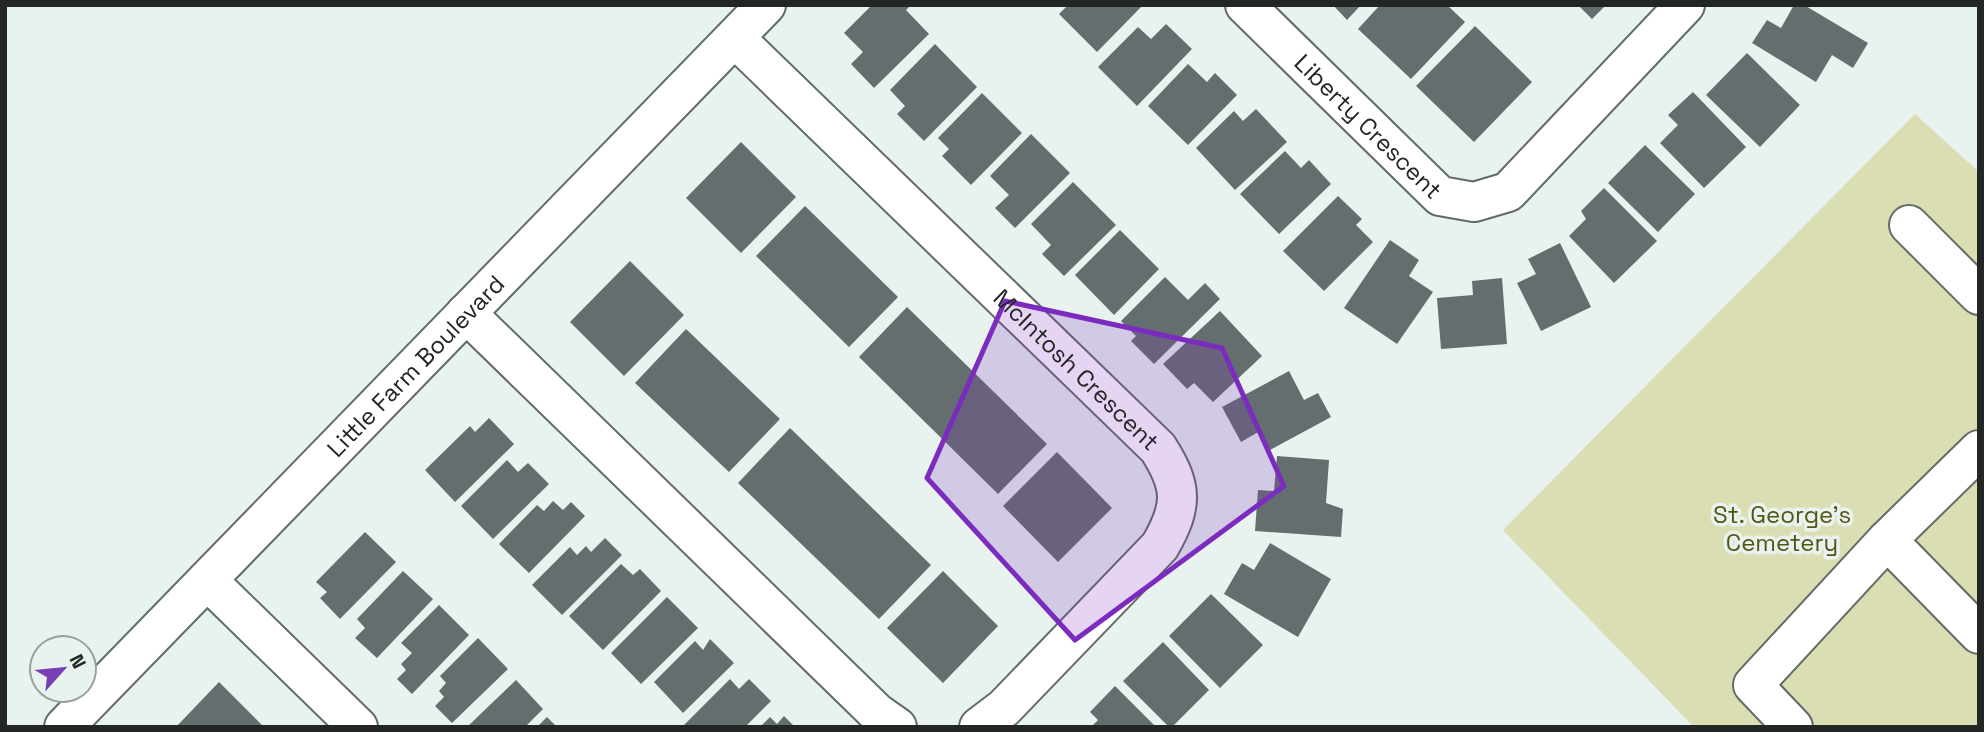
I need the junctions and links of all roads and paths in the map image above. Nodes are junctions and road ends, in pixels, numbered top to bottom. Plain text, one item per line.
1 (766, 5) edge
2 (1245, 5) edge
3 (1685, 5) edge
4 (735, 38) junction
5 (1909, 225) dead end
6 (1979, 295) edge
7 (466, 313) junction
8 (1979, 450) edge
9 (1887, 540) junction
10 (207, 580) junction
11 (1979, 634) edge
12 (64, 727) edge
13 (358, 727) edge
14 (898, 727) edge
15 (979, 727) edge
16 (1793, 727) edge

1 - 4 street, Little Farm Boulevard
2 - 3 street, Liberty Crescent
4 - 7 street, Little Farm Boulevard
4 - 15 street, McIntosh Crescent
5 - 6 street
7 - 10 street, Little Farm Boulevard
7 - 14 street
8 - 9 street
9 - 11 street
9 - 16 street
10 - 12 street, Little Farm Boulevard
10 - 13 street

